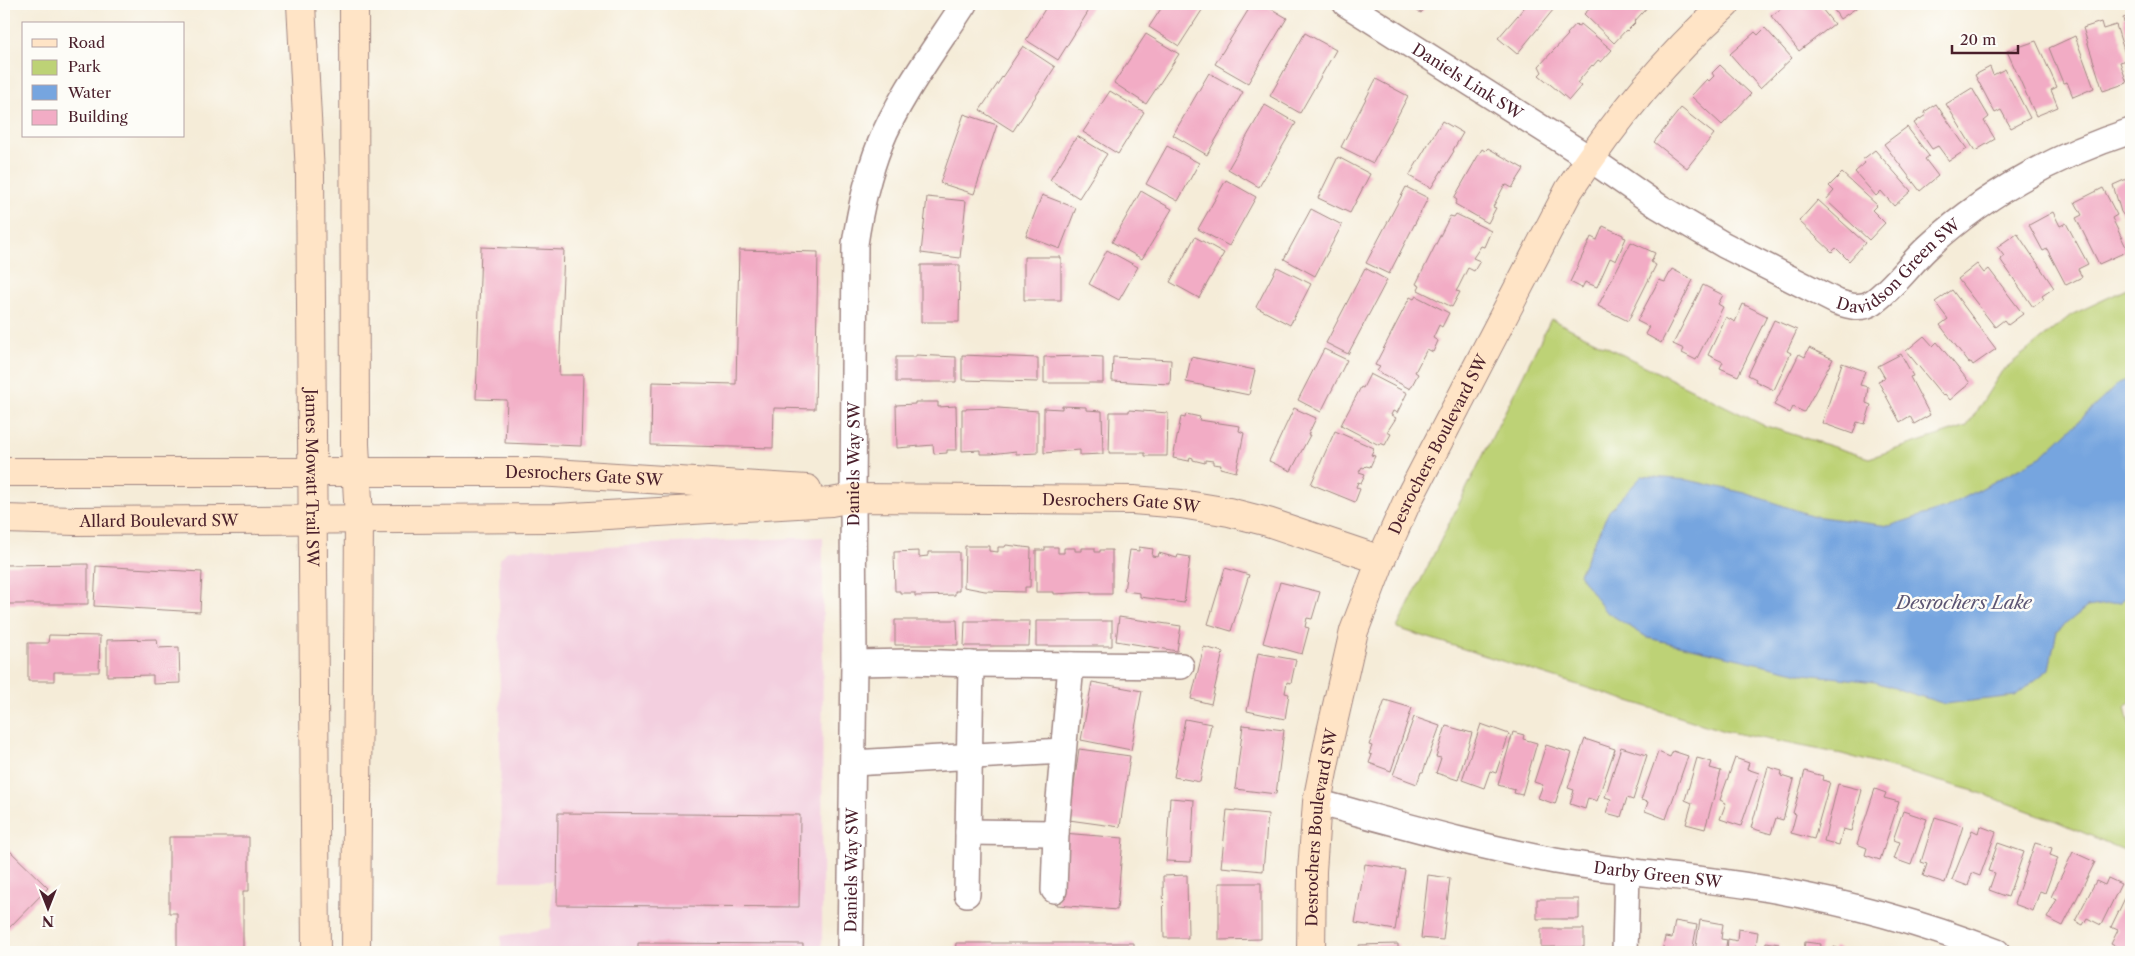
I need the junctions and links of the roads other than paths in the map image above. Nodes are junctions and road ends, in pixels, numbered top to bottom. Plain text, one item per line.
1 (301, 4) edge
2 (354, 4) edge
3 (964, 4) edge
4 (1346, 4) edge
5 (1726, 4) edge
6 (2131, 131) edge
7 (1589, 158) junction
8 (4, 472) edge
9 (313, 472) junction
10 (358, 473) junction
11 (853, 498) junction
12 (4, 519) edge
13 (359, 519) junction
14 (314, 520) junction
15 (1381, 560) junction
16 (854, 663) junction
17 (971, 664) junction
18 (1071, 665) junction
19 (1181, 666) dead end
20 (1063, 751) junction
21 (970, 755) junction
22 (853, 763) junction
23 (1318, 802) junction
24 (968, 832) junction
25 (1056, 833) junction
26 (1626, 870) junction
27 (1054, 890) dead end
28 (967, 894) dead end
29 (316, 952) edge
30 (356, 952) edge
31 (850, 952) edge
32 (1311, 952) edge
33 (1626, 952) edge
34 (1997, 952) edge

1 - 9 street, James Mowatt Trail SW
2 - 10 street
3 - 11 street, Daniels Way SW
4 - 7 street, Daniels Link SW
5 - 7 street, Desrochers Boulevard SW
6 - 7 street, Davidson Green SW
7 - 15 street, Desrochers Boulevard SW
8 - 9 street
9 - 10 street, Desrochers Gate SW
9 - 14 street, James Mowatt Trail SW
10 - 11 street, Desrochers Gate SW
10 - 13 street
11 - 13 street, Desrochers Gate SW
11 - 15 street, Desrochers Gate SW
11 - 16 street, Daniels Way SW
12 - 14 street, Allard Boulevard SW
13 - 14 street, Desrochers Gate SW
13 - 30 street
14 - 29 street, James Mowatt Trail SW
15 - 23 street, Desrochers Boulevard SW
16 - 17 street
16 - 22 street, Daniels Way SW
17 - 18 street
17 - 21 street
18 - 19 street
18 - 20 street
20 - 21 street
20 - 25 street
21 - 22 street
21 - 24 street
22 - 31 street, Daniels Way SW
23 - 26 street, Darby Green SW
23 - 32 street, Desrochers Boulevard SW
24 - 25 street
24 - 28 street
25 - 27 street
26 - 33 street
26 - 34 street, Darby Green SW

